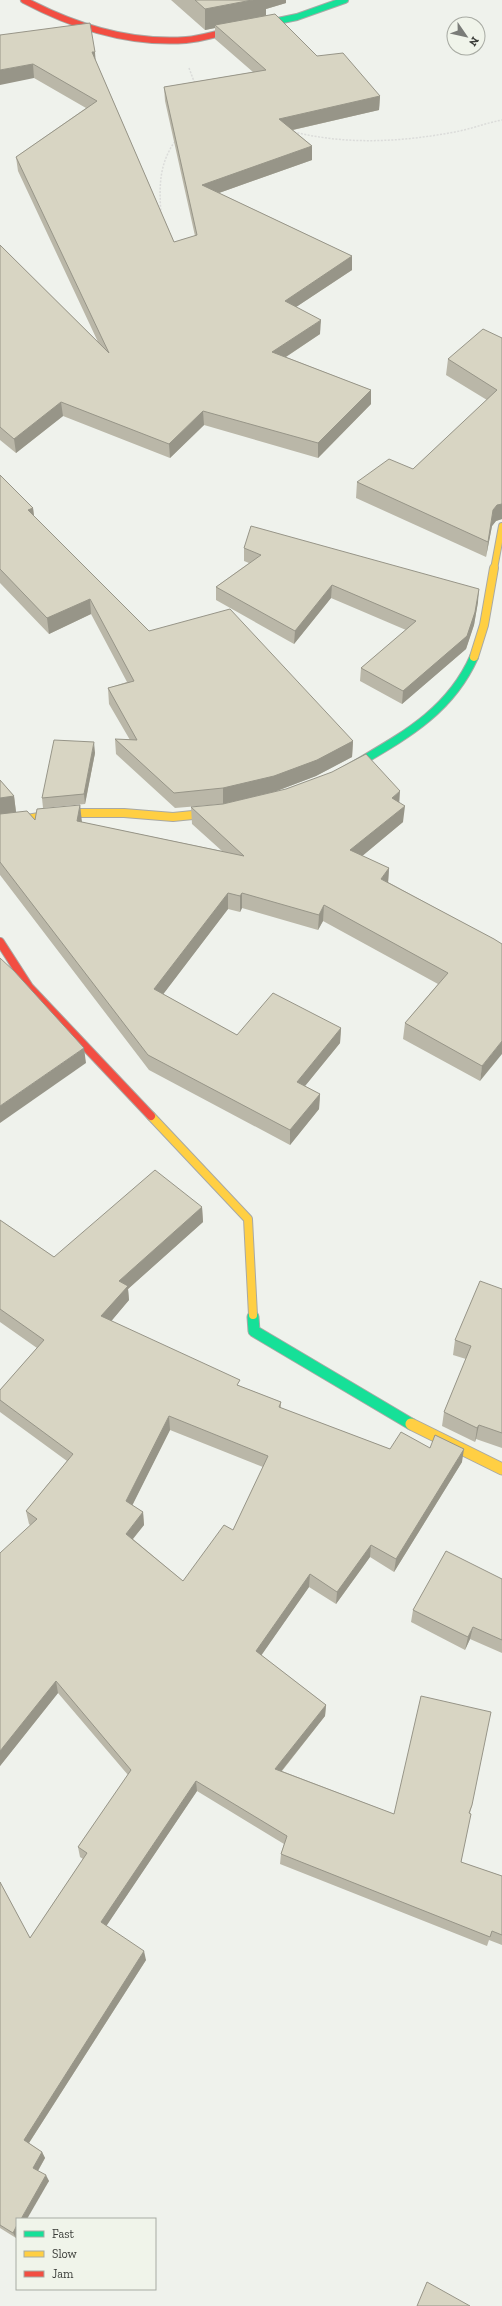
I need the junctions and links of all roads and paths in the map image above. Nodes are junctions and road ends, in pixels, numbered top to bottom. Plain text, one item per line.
1 (24, 0) edge
2 (346, 0) edge
3 (176, 40) junction
4 (195, 87) edge
5 (502, 120) edge
6 (292, 132) edge
7 (180, 136) edge
8 (162, 217) edge
9 (502, 526) edge
10 (331, 778) edge
11 (230, 810) edge
12 (0, 823) edge
13 (0, 942) edge
14 (502, 1469) edge

1 - 3 street
2 - 3 street
3 - 4 path
5 - 6 path
7 - 8 path
9 - 10 street
11 - 12 street
13 - 14 street

